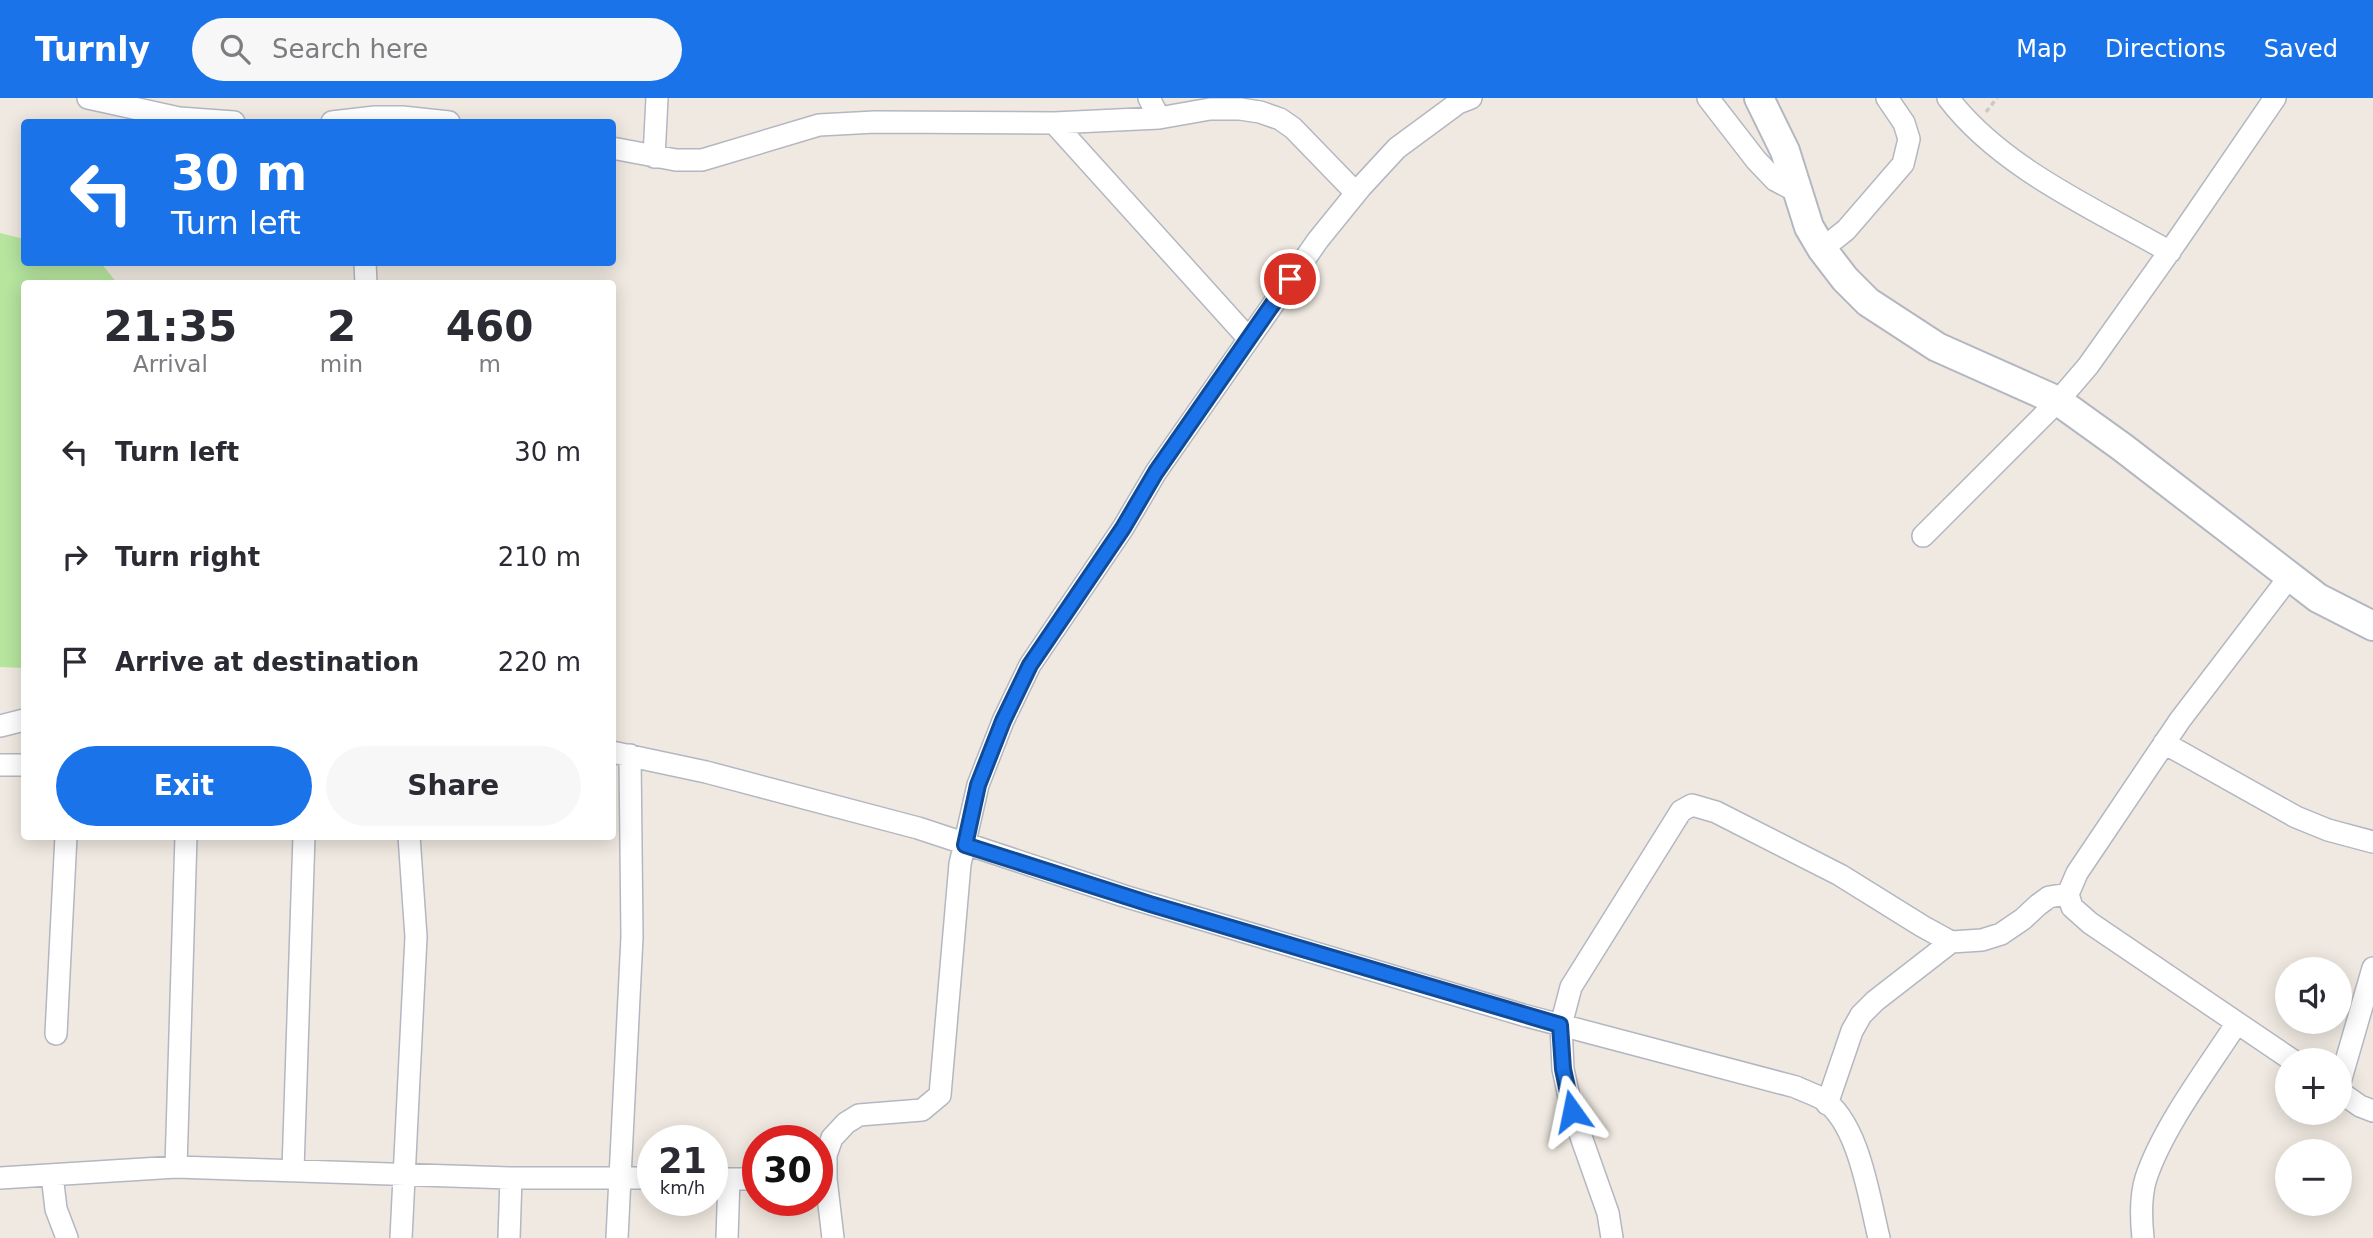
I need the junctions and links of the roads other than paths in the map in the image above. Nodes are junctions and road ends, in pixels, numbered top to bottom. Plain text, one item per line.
1 (88, 98) edge
2 (657, 98) edge
3 (1149, 98) edge
4 (1471, 98) edge
5 (1708, 98) edge
6 (1759, 98) edge
7 (1887, 98) edge
8 (1948, 98) edge
9 (2275, 98) edge
10 (1159, 118) junction
11 (193, 119) edge
12 (363, 119) edge
13 (421, 119) edge
14 (1054, 123) junction
15 (616, 149) edge
16 (654, 156) junction
17 (1798, 192) junction
18 (1356, 193) junction
19 (1822, 249) junction
20 (2170, 252) junction
21 (1249, 339) junction
22 (2057, 401) junction
23 (1923, 536) dead end
24 (2290, 576) junction
25 (2373, 626) edge
26 (21, 721) edge
27 (0, 726) edge
28 (2164, 743) junction
29 (621, 753) edge
30 (0, 765) edge
31 (21, 765) edge
32 (66, 840) edge
33 (186, 840) edge
34 (304, 840) edge
35 (409, 840) edge
36 (2373, 842) edge
37 (965, 845) junction
38 (2068, 894) junction
39 (1951, 942) junction
40 (2373, 968) edge
41 (2237, 1023) junction
42 (1560, 1025) junction
43 (55, 1034) dead end
44 (2350, 1048) edge
45 (2275, 1049) edge
46 (2352, 1100) edge
47 (1827, 1104) junction
48 (2373, 1111) edge
49 (833, 1137) edge
50 (176, 1167) junction
51 (293, 1171) junction
52 (404, 1174) junction
53 (52, 1175) junction
54 (0, 1178) edge
55 (512, 1178) junction
56 (620, 1178) junction
57 (637, 1178) edge
58 (725, 1216) edge
59 (829, 1216) edge
60 (67, 1238) edge
61 (401, 1238) edge
62 (509, 1238) edge
63 (617, 1238) edge
64 (727, 1238) edge
65 (833, 1238) edge
66 (1612, 1238) edge
67 (1880, 1238) edge
68 (2143, 1238) edge

1 - 11 street
2 - 16 street
3 - 10 street
4 - 18 street
5 - 17 street
6 - 17 street
7 - 19 street
8 - 20 street
9 - 20 street
10 - 14 street
10 - 18 street
12 - 13 street
14 - 16 street
14 - 21 street
15 - 16 street
17 - 19 street
18 - 21 street
19 - 22 street
20 - 22 street
21 - 37 street
22 - 23 street
22 - 24 street
24 - 25 street
24 - 28 street
26 - 27 street
28 - 36 street
28 - 38 street
29 - 37 street
29 - 56 street
30 - 31 street
32 - 43 street
33 - 50 street
34 - 51 street
35 - 52 street
37 - 42 street
37 - 49 street
38 - 39 street
38 - 41 street
39 - 42 street
39 - 47 street
40 - 44 street
41 - 45 street
41 - 68 street
42 - 47 street
42 - 66 street
46 - 48 street
47 - 67 street
50 - 51 street
50 - 53 street
51 - 52 street
52 - 55 street
52 - 61 street
53 - 54 street
53 - 60 street
55 - 56 street
55 - 62 street
56 - 57 street
56 - 63 street
58 - 64 street
59 - 65 street

